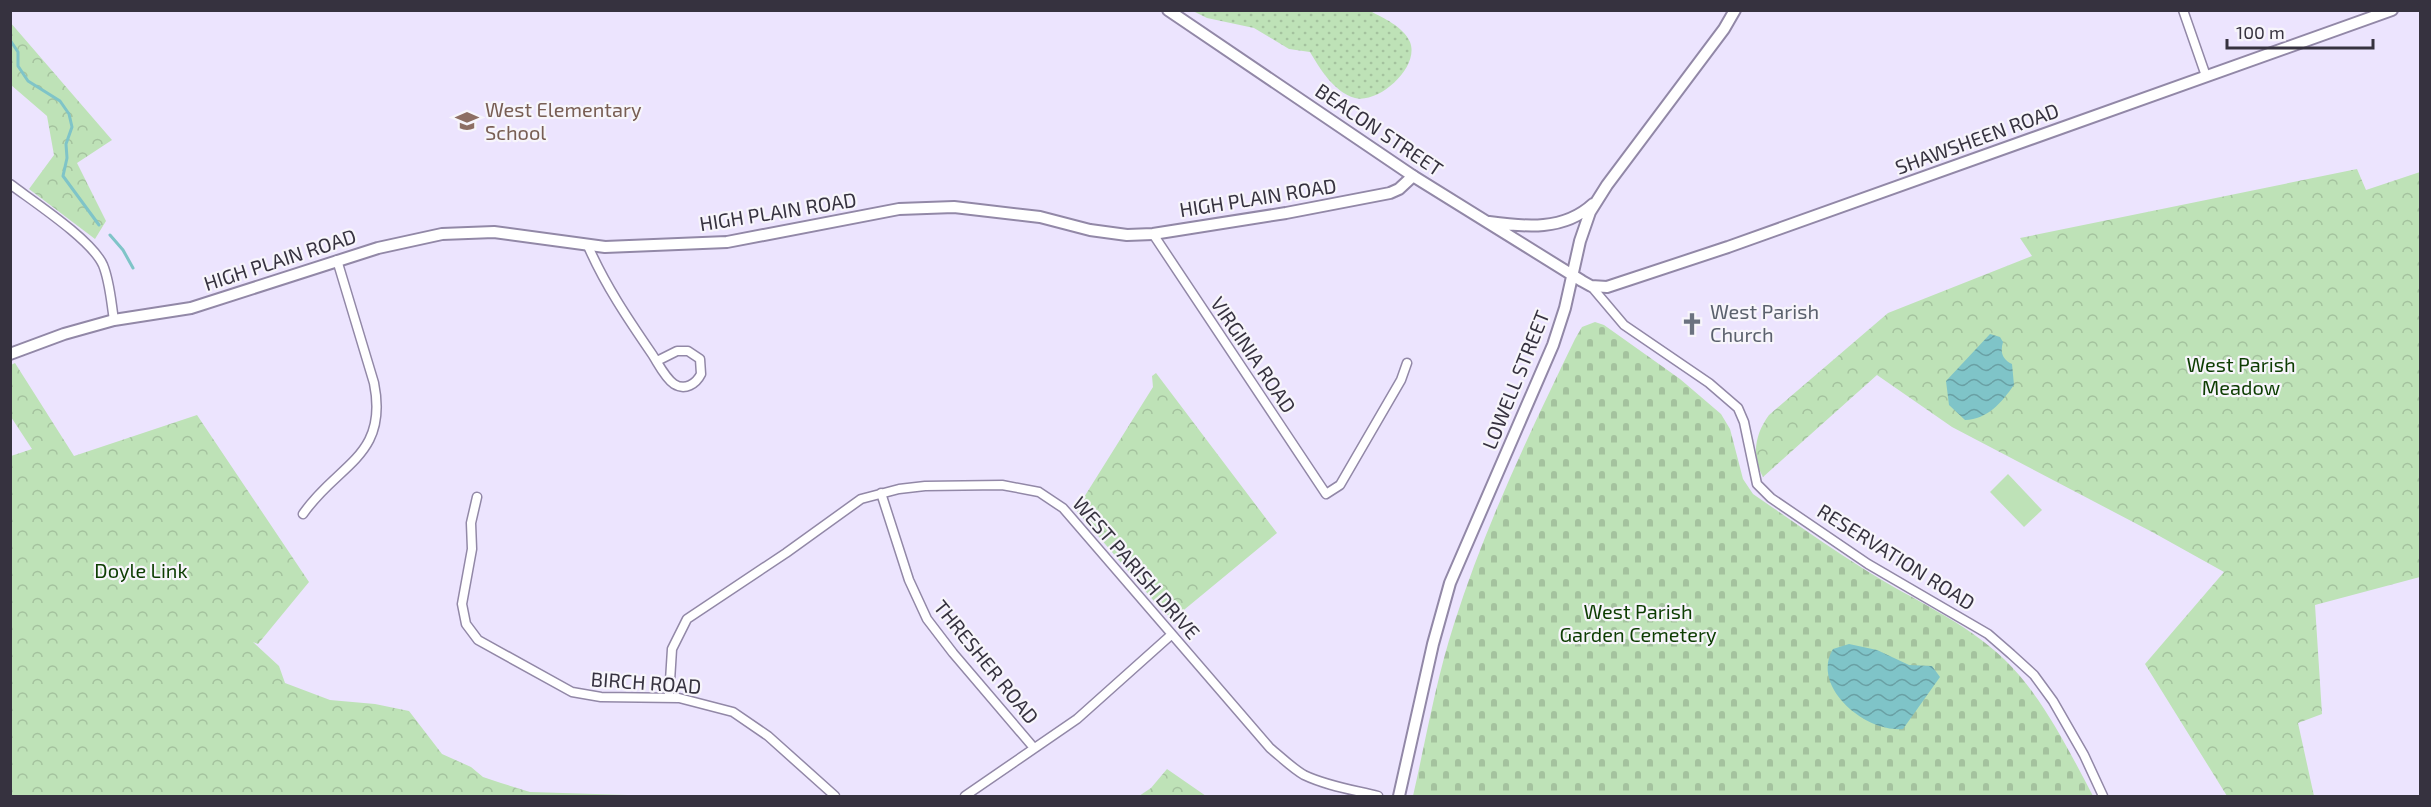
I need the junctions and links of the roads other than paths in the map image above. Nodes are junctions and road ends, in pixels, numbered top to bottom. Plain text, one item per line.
1 (1168, 10) edge
2 (1735, 10) edge
3 (2183, 10) edge
4 (2392, 10) edge
5 (2206, 76) junction
6 (1413, 176) junction
7 (10, 184) edge
8 (1599, 197) junction
9 (1485, 222) junction
10 (1153, 234) junction
11 (588, 246) junction
12 (337, 260) junction
13 (1573, 276) junction
14 (1591, 286) junction
15 (114, 320) junction
16 (10, 354) edge
17 (657, 362) junction
18 (1407, 363) dead end
19 (881, 493) junction
20 (477, 497) dead end
21 (303, 514) dead end
22 (1171, 635) junction
23 (669, 698) junction
24 (1034, 748) junction
25 (835, 796) edge
26 (965, 796) edge
27 (1378, 796) edge
28 (1399, 796) edge
29 (2103, 796) edge

1 - 6 main road, BEACON STREET
2 - 8 main road, LOWELL STREET
3 - 5 street
4 - 5 main road, SHAWSHEEN ROAD
5 - 14 main road, SHAWSHEEN ROAD
6 - 9 main road, BEACON STREET
6 - 10 main road, HIGH PLAIN ROAD
7 - 15 street
8 - 9 main road
8 - 13 main road, LOWELL STREET
9 - 13 main road, BEACON STREET
10 - 11 main road, HIGH PLAIN ROAD
10 - 18 street, VIRGINIA ROAD
11 - 12 main road, HIGH PLAIN ROAD
11 - 17 street
12 - 15 main road, HIGH PLAIN ROAD
12 - 21 street
13 - 14 main road
13 - 28 main road, LOWELL STREET
14 - 29 street, RESERVATION ROAD
15 - 16 main road, HIGH PLAIN ROAD
17 - 17 street
19 - 22 street, WEST PARISH DRIVE
19 - 23 street, WEST PARISH DRIVE
19 - 24 street, THRESHER ROAD
20 - 23 street, BIRCH ROAD
22 - 24 street
22 - 27 street, WEST PARISH DRIVE
23 - 25 street, BIRCH ROAD
24 - 26 street

